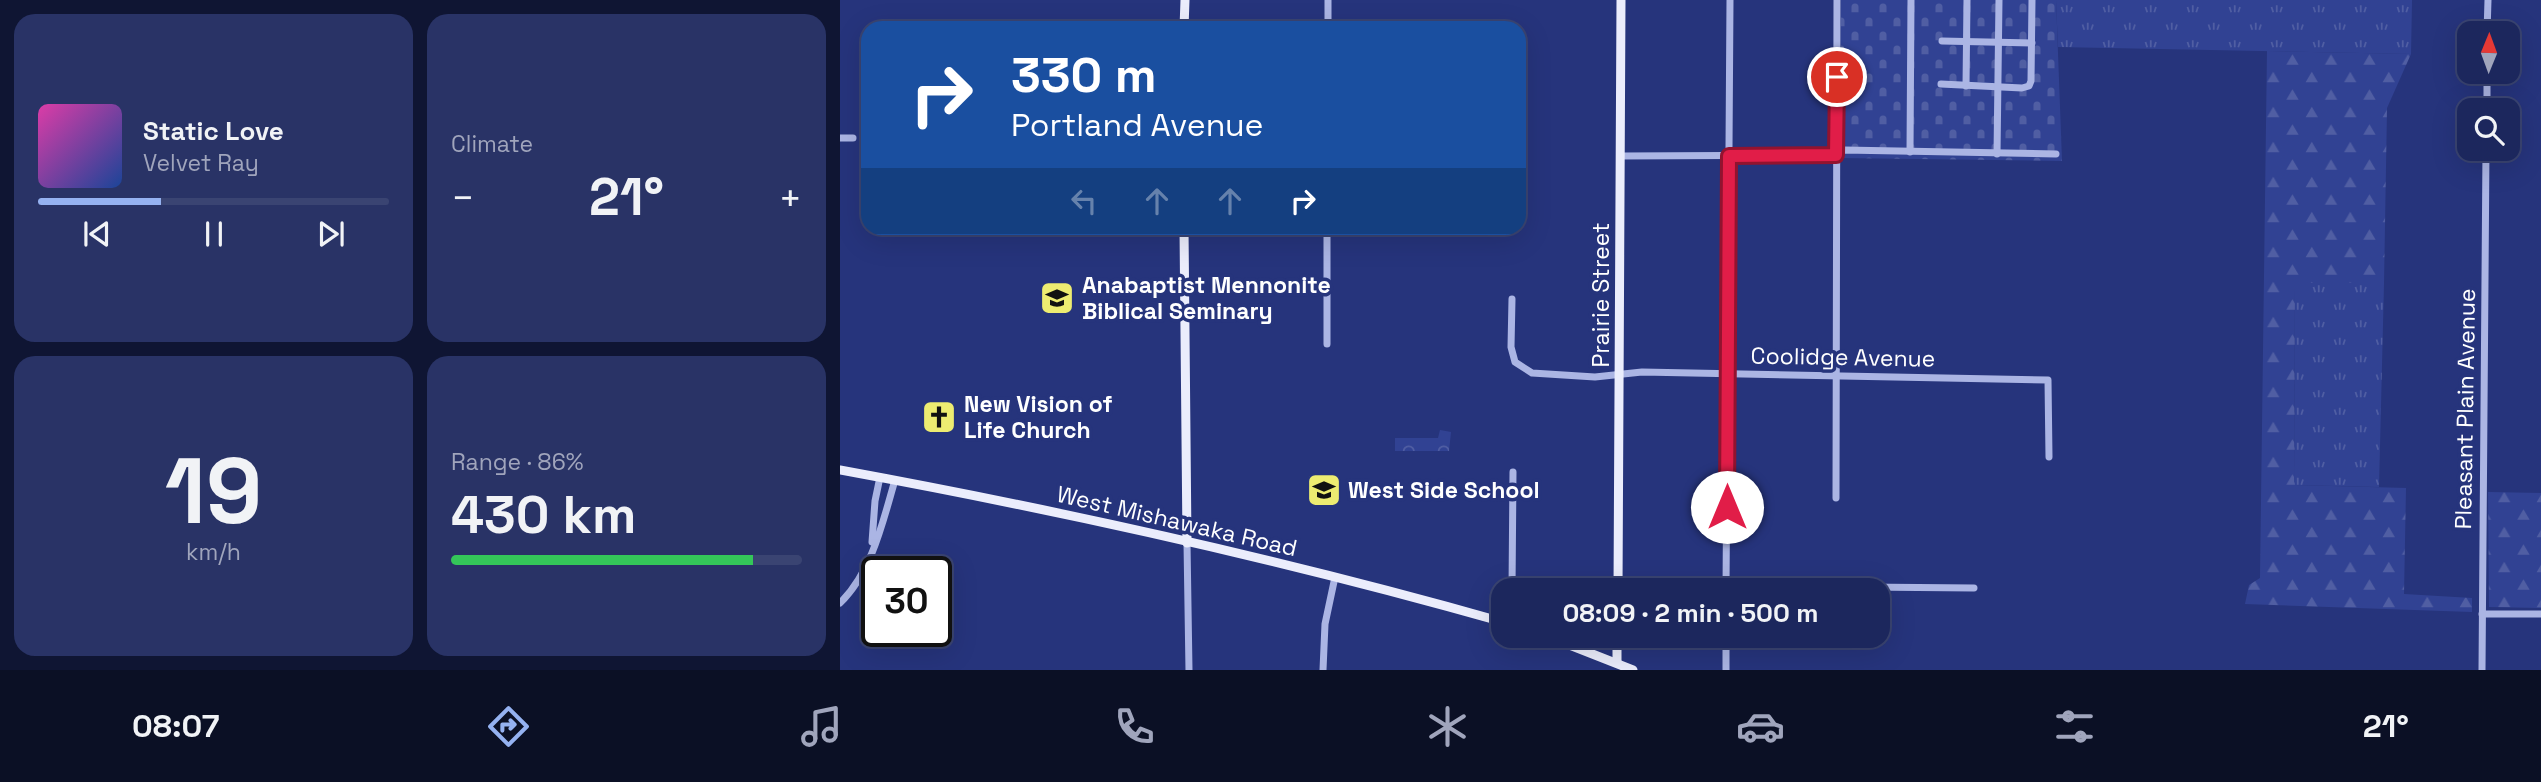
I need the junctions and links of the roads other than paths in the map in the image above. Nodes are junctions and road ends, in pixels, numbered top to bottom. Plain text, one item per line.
1 (1185, 0) edge
2 (1328, 0) edge
3 (1621, 0) edge
4 (1730, 0) edge
5 (1837, 0) edge
6 (1911, 0) edge
7 (1967, 0) edge
8 (1999, 0) edge
9 (2032, 0) edge
10 (2487, 0) edge
11 (1184, 21) edge
12 (1328, 21) edge
13 (2487, 21) edge
14 (1942, 41) dead end
15 (1967, 42) junction
16 (1998, 43) junction
17 (2032, 43) junction
18 (1941, 85) dead end
19 (1966, 86) junction
20 (1998, 87) junction
21 (840, 138) edge
22 (853, 138) dead end
23 (1910, 152) junction
24 (1997, 154) junction
25 (2056, 154) dead end
26 (1836, 155) junction
27 (1620, 156) junction
28 (1729, 156) junction
29 (2486, 161) edge
30 (1184, 235) edge
31 (1327, 235) edge
32 (1512, 299) dead end
33 (1327, 344) dead end
34 (1620, 374) junction
35 (1728, 374) junction
36 (1838, 376) junction
37 (2049, 457) dead end
38 (840, 470) edge
39 (1513, 472) dead end
40 (880, 477) junction
41 (895, 480) junction
42 (1836, 498) dead end
43 (1187, 543) junction
44 (870, 556) joint
45 (861, 573) edge
46 (1335, 577) junction
47 (1512, 578) edge
48 (1618, 578) edge
49 (1726, 578) edge
50 (1890, 588) edge
51 (1974, 588) dead end
52 (841, 599) edge
53 (2482, 614) junction
54 (2541, 614) edge
55 (1491, 619) edge
56 (1574, 648) edge
57 (1617, 648) edge
58 (1726, 648) edge
59 (1617, 667) edge
60 (1189, 670) edge
61 (1323, 670) edge
62 (1633, 670) edge
63 (1726, 670) edge
64 (2482, 670) edge

1 - 11 main road
2 - 12 street
3 - 27 main road, Prairie Street
4 - 28 street
5 - 26 street
6 - 23 street
7 - 15 street
8 - 16 street
9 - 17 street
10 - 13 street
14 - 15 street
15 - 16 street
15 - 19 street
16 - 17 street
16 - 20 street
17 - 20 street
18 - 19 street
19 - 20 street
20 - 24 street
21 - 22 street
23 - 24 street
23 - 26 street
24 - 25 street
26 - 28 street
26 - 36 street
27 - 28 street
27 - 34 main road, Prairie Street
28 - 35 street
29 - 53 street, Pleasant Plain Avenue
30 - 43 main road
31 - 33 street
32 - 34 street, Coolidge Avenue
34 - 35 street, Coolidge Avenue
34 - 48 main road, Prairie Street
35 - 36 street, Coolidge Avenue
35 - 49 street
36 - 37 street, Coolidge Avenue
36 - 42 street
38 - 40 main road, West Mishawaka Road
39 - 47 street
40 - 41 main road, West Mishawaka Road
40 - 44 street
41 - 43 main road, West Mishawaka Road
41 - 44 street
43 - 46 main road, West Mishawaka Road
43 - 60 street
45 - 52 street
46 - 55 main road, West Mishawaka Road
46 - 61 street
50 - 51 street
53 - 54 street
53 - 64 street, Pleasant Plain Avenue
56 - 59 main road
57 - 59 main road
58 - 63 street
59 - 62 main road

